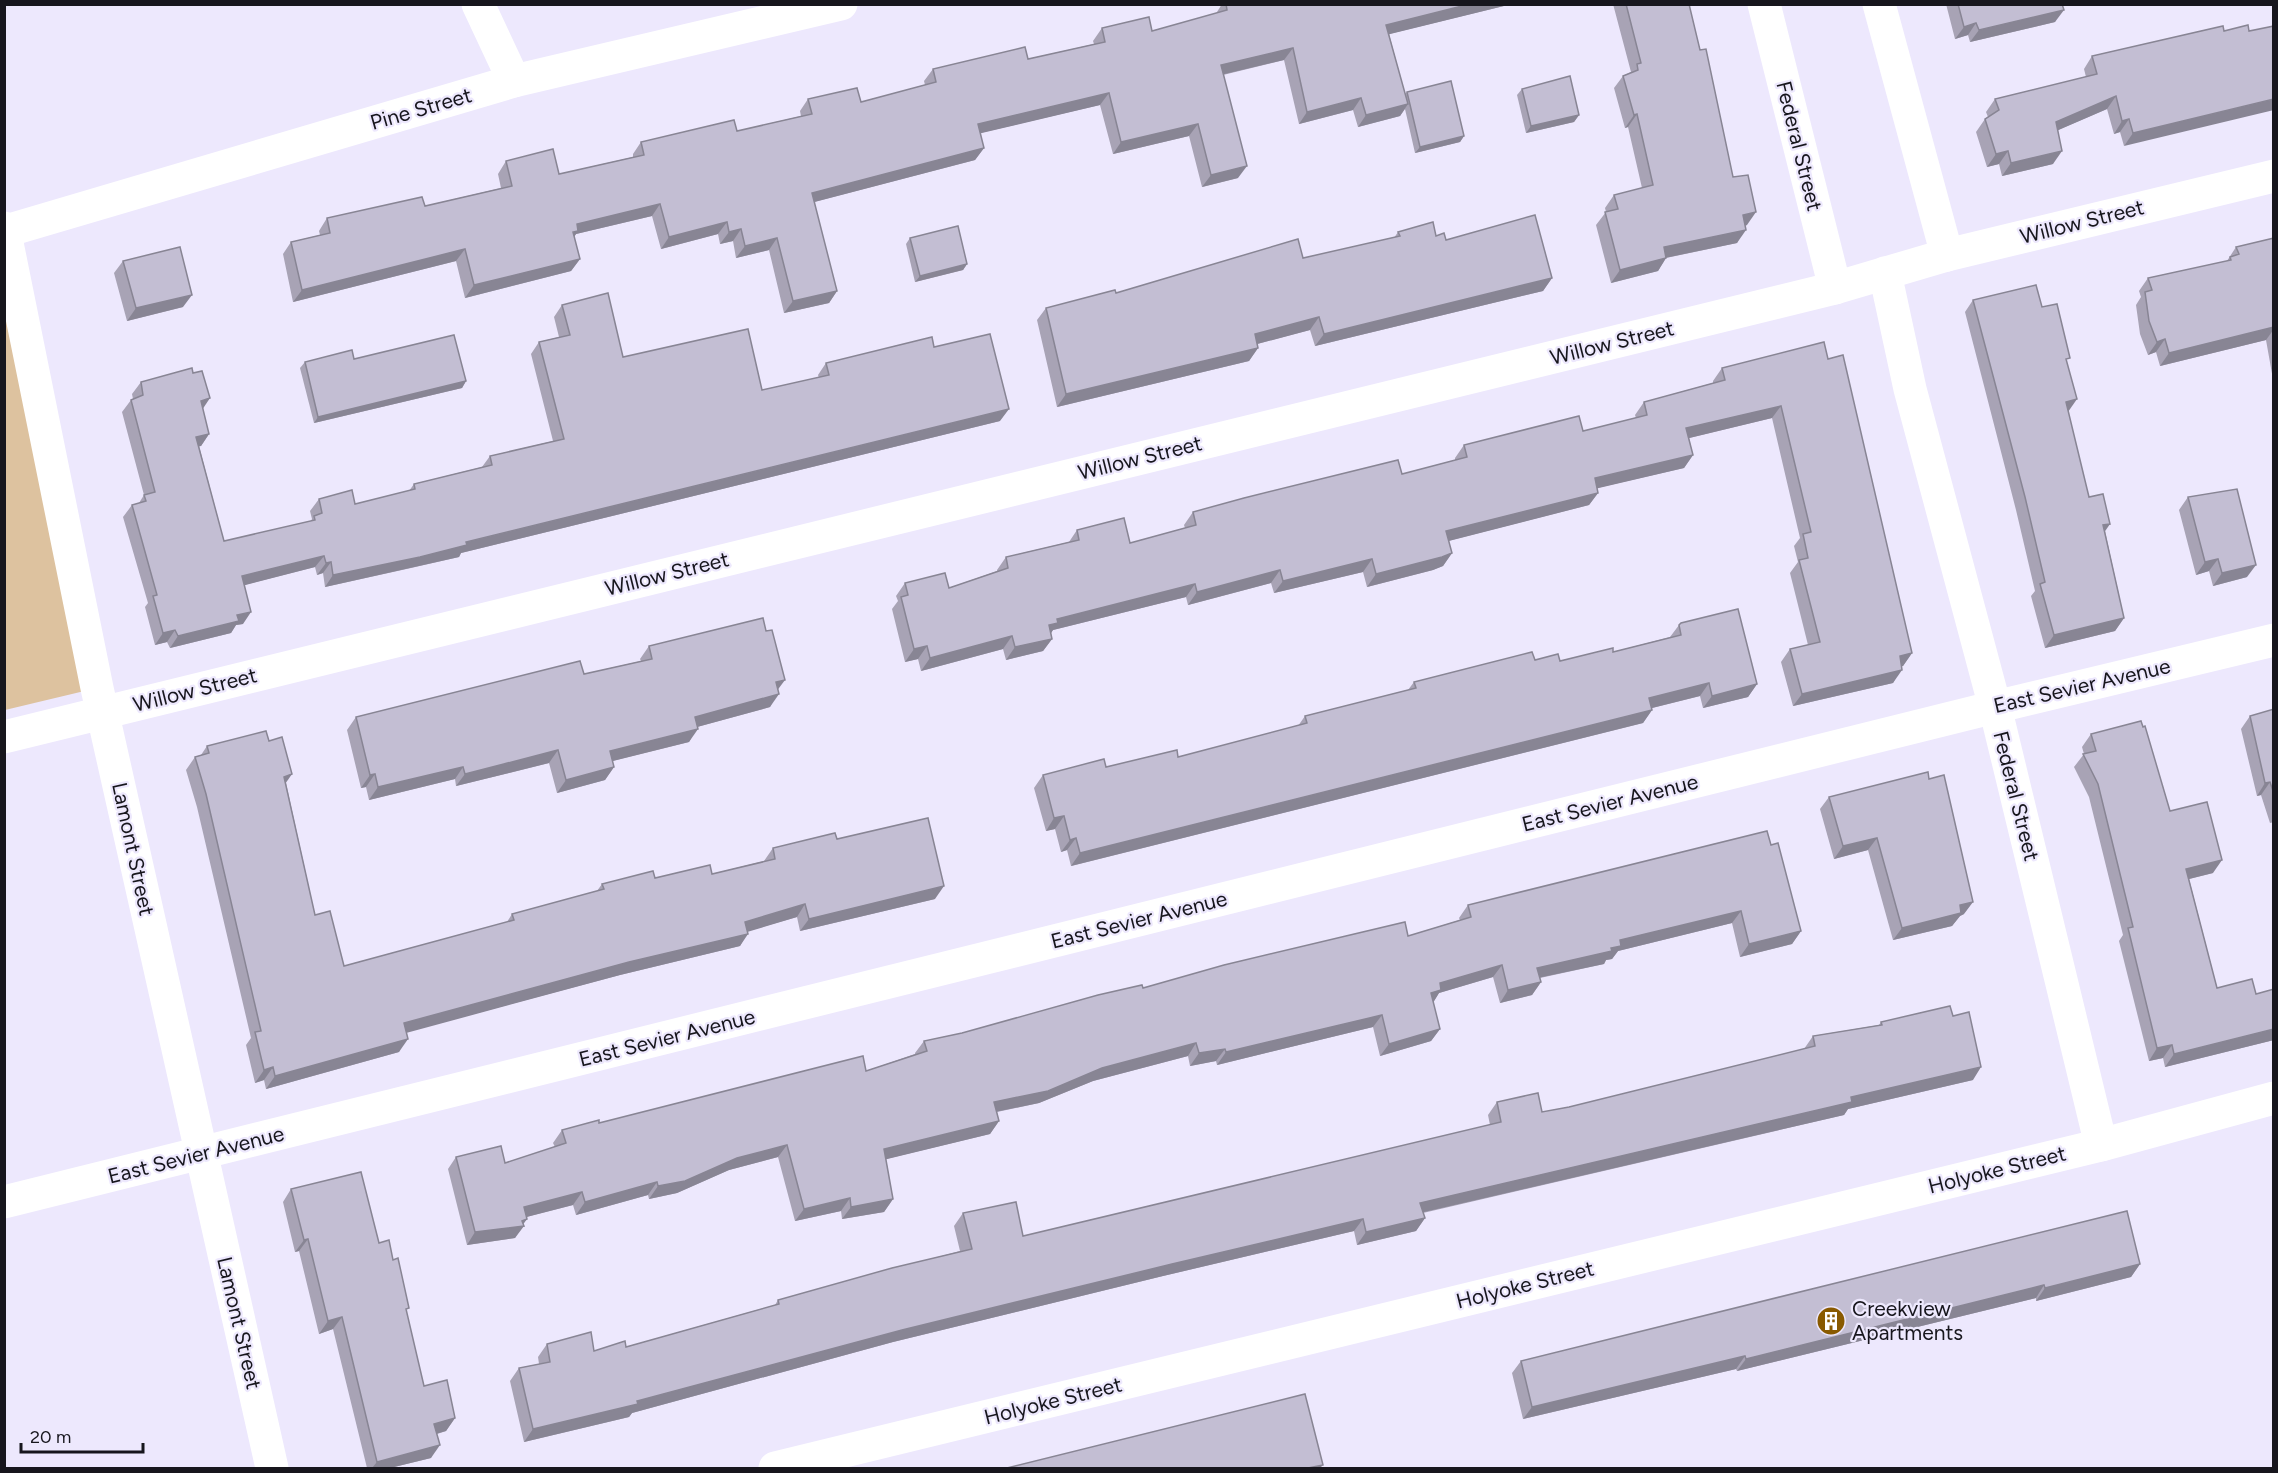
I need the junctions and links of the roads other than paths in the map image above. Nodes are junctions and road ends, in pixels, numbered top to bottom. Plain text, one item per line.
1 (478, 4) edge
2 (841, 4) edge
3 (1764, 4) edge
4 (1879, 4) edge
5 (513, 81) junction
6 (2274, 176) edge
7 (5, 229) edge
8 (1947, 255) junction
9 (1885, 273) junction
10 (1835, 288) junction
11 (2274, 640) edge
12 (1995, 707) junction
13 (103, 712) junction
14 (4, 737) edge
15 (2274, 1098) edge
16 (2101, 1145) junction
17 (200, 1155) junction
18 (4, 1202) edge
19 (272, 1468) edge
20 (775, 1468) edge

1 - 5 street
2 - 5 street, Pine Street
3 - 10 street, Federal Street
4 - 8 street
5 - 7 street, Pine Street
6 - 8 street, Willow Street
7 - 13 street, Lamont Street
8 - 9 street, Willow Street
9 - 10 street, Willow Street
9 - 12 street, Federal Street
10 - 13 street, Willow Street
11 - 12 street, East Sevier Avenue
12 - 16 street, Federal Street
12 - 17 street, East Sevier Avenue
13 - 14 street, Willow Street
13 - 17 street, Lamont Street
15 - 16 street, Holyoke Street
16 - 20 street, Holyoke Street
17 - 18 street, East Sevier Avenue
17 - 19 street, Lamont Street

